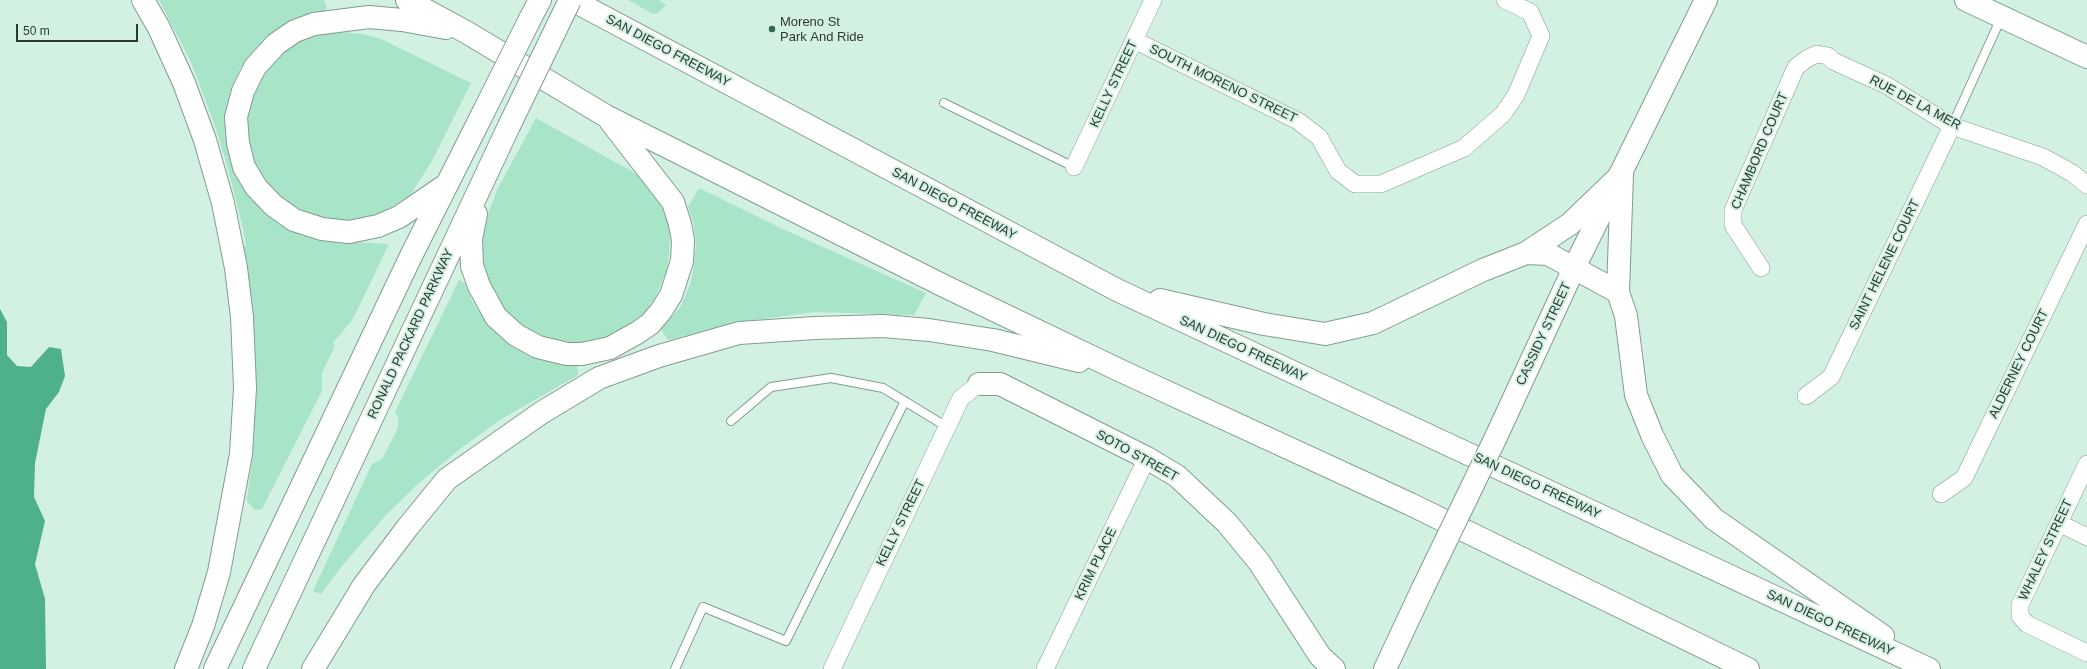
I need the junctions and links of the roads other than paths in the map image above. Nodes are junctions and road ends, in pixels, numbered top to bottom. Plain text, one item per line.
1 (143, 0) edge
2 (407, 0) edge
3 (540, 0) edge
4 (571, 0) edge
5 (1153, 0) edge
6 (1505, 0) edge
7 (1706, 0) edge
8 (1966, 0) edge
9 (532, 10) edge
10 (2002, 18) junction
11 (466, 32) junction
12 (1134, 40) junction
13 (2087, 57) edge
14 (1808, 58) joint
15 (944, 103) dead end
16 (606, 116) junction
17 (1952, 126) junction
18 (1074, 168) joint
19 (1622, 174) junction
20 (485, 179) junction
21 (448, 183) junction
22 (2087, 185) edge
23 (2087, 224) edge
24 (1526, 253) junction
25 (1574, 268) junction
26 (1761, 268) dead end
27 (1117, 290) junction
28 (1618, 292) junction
29 (1119, 370) junction
30 (979, 384) joint
31 (1806, 396) dead end
32 (905, 401) junction
33 (731, 421) dead end
34 (947, 427) junction
35 (1147, 458) junction
36 (2087, 464) edge
37 (1941, 494) dead end
38 (2059, 523) junction
39 (2087, 537) edge
40 (2087, 653) edge
41 (186, 669) edge
42 (215, 669) edge
43 (254, 669) edge
44 (312, 669) edge
45 (675, 669) edge
46 (832, 669) edge
47 (1045, 669) edge
48 (1334, 669) edge
49 (1385, 669) edge
50 (1748, 669) edge
51 (1930, 669) edge

1 - 41 main road
2 - 11 main road
3 - 9 main road
4 - 20 main road, RONALD PACKARD PARKWAY, bridge
4 - 27 main road, SAN DIEGO FREEWAY
5 - 12 street, KELLY STREET
6 - 12 street, SOUTH MORENO STREET
7 - 19 main road, CASSIDY STREET
8 - 10 main road
9 - 21 main road, bridge
10 - 13 main road
10 - 17 lane
11 - 16 main road
11 - 21 main road
12 - 18 street, KELLY STREET
14 - 17 street, RUE DE LA MER
14 - 26 street, CHAMBORD COURT
15 - 18 lane
16 - 20 main road
16 - 29 main road
17 - 22 street, RUE DE LA MER
17 - 31 street, SAINT HELENE COURT
19 - 24 main road
19 - 25 main road, CASSIDY STREET
19 - 28 main road
20 - 43 main road, RONALD PACKARD PARKWAY
21 - 42 main road
23 - 37 street, ALDERNEY COURT
24 - 25 main road
24 - 27 main road
25 - 28 main road
25 - 49 main road, CASSIDY STREET, bridge
27 - 51 main road, SAN DIEGO FREEWAY
28 - 51 main road
29 - 44 main road
29 - 50 main road
30 - 34 street, KELLY STREET
30 - 35 main road, SOTO STREET
32 - 33 lane
32 - 34 lane
32 - 45 lane
34 - 46 street, KELLY STREET
35 - 47 street, KRIM PLACE
35 - 48 main road, SOTO STREET
36 - 38 street, WHALEY STREET
38 - 39 street
38 - 40 street, WHALEY STREET

